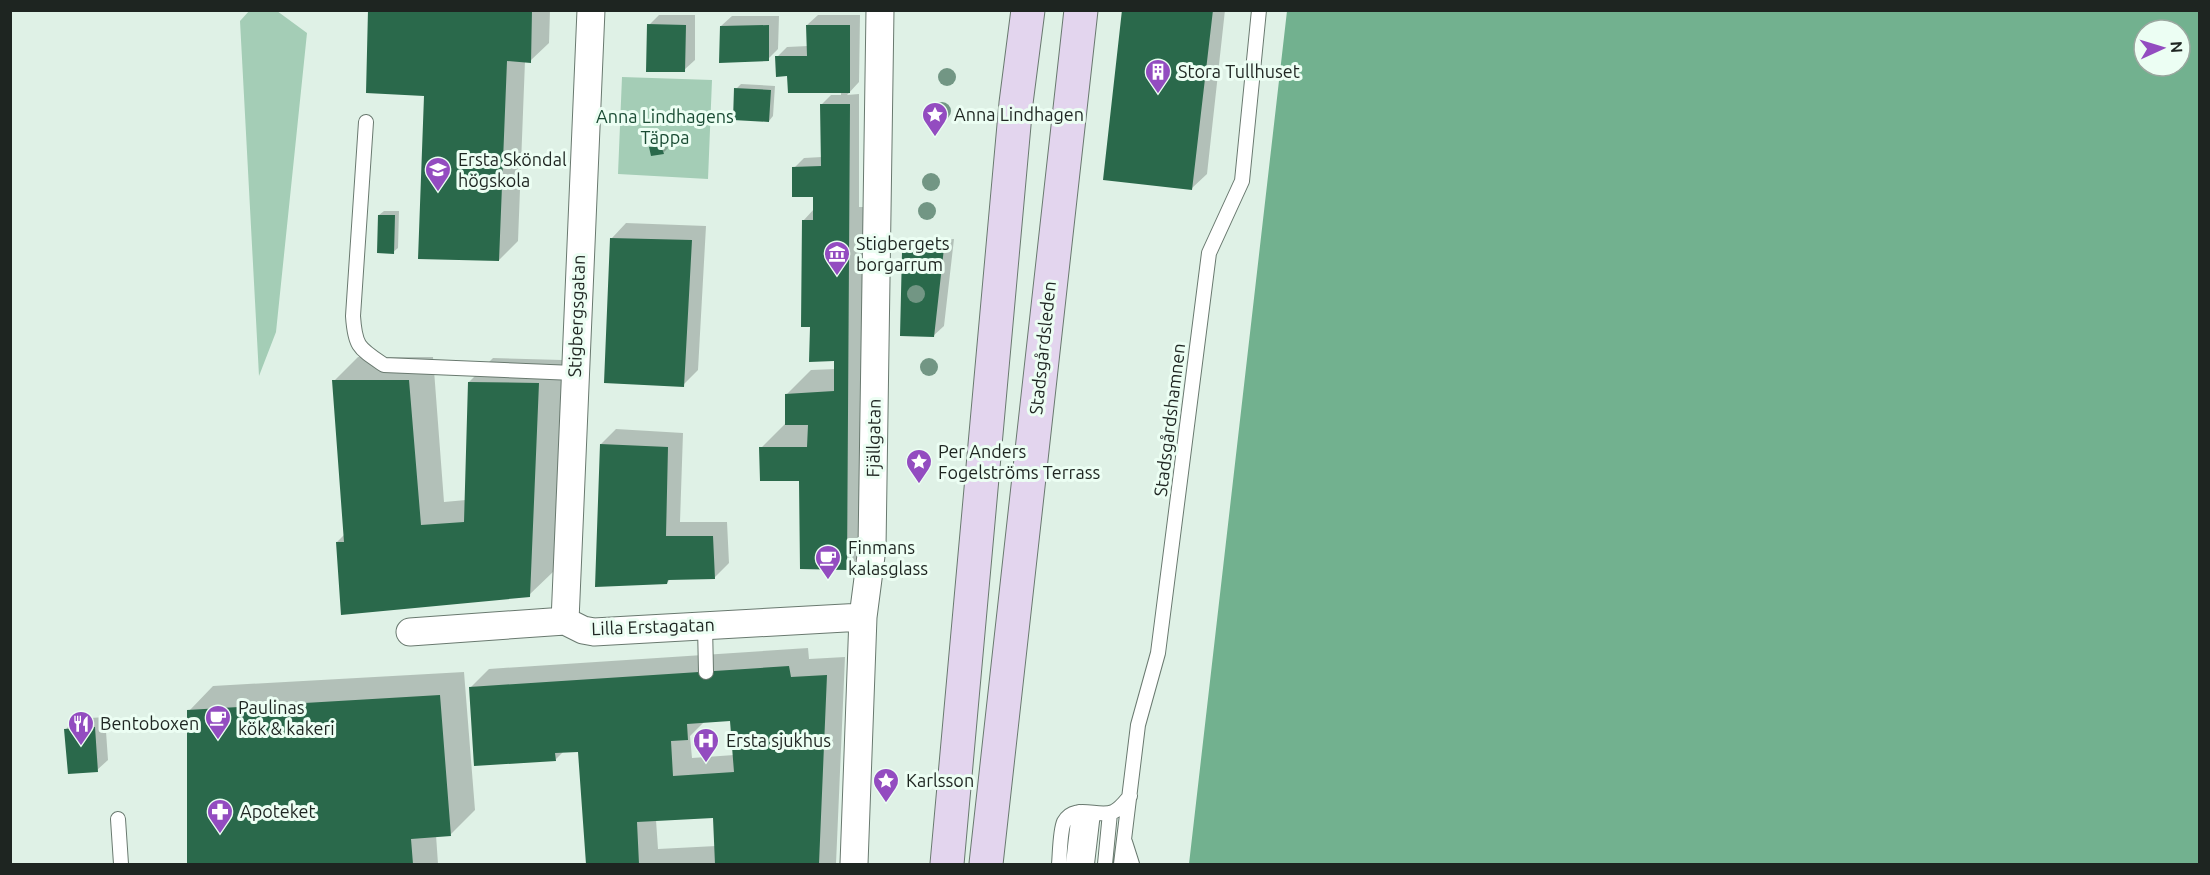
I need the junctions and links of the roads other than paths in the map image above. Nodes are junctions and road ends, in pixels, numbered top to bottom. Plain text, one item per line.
1 (591, 10) edge
2 (880, 10) edge
3 (1028, 10) edge
4 (1081, 10) edge
5 (1259, 10) edge
6 (366, 122) dead end
7 (574, 373) junction
8 (863, 617) junction
9 (565, 621) junction
10 (705, 626) junction
11 (410, 632) dead end
12 (706, 672) dead end
13 (1130, 796) junction
14 (1086, 812) junction
15 (1110, 813) junction
16 (118, 819) dead end
17 (1124, 838) junction
18 (121, 864) edge
19 (854, 864) edge
20 (947, 864) edge
21 (986, 864) edge
22 (1059, 864) edge
23 (1073, 864) edge
24 (1087, 864) edge
25 (1105, 864) edge
26 (1121, 864) edge
27 (1132, 864) edge

1 - 7 street, Stigbergsgatan
2 - 8 street, Fjällgatan
3 - 20 main road
4 - 21 main road, Stadsgårdsleden
5 - 13 lane, Stadsgårdshamnen
6 - 7 lane
7 - 9 street, Stigbergsgatan
8 - 10 street, Lilla Erstagatan
8 - 19 street, Fjällgatan
9 - 10 street, Lilla Erstagatan
9 - 11 street, Lilla Erstagatan
10 - 12 lane
13 - 15 lane
13 - 17 lane, Stadsgårdshamnen
14 - 15 lane
14 - 22 lane
14 - 23 lane
14 - 24 lane
15 - 25 lane
16 - 18 lane
17 - 26 lane, Stadsgårdshamnen
17 - 27 lane

